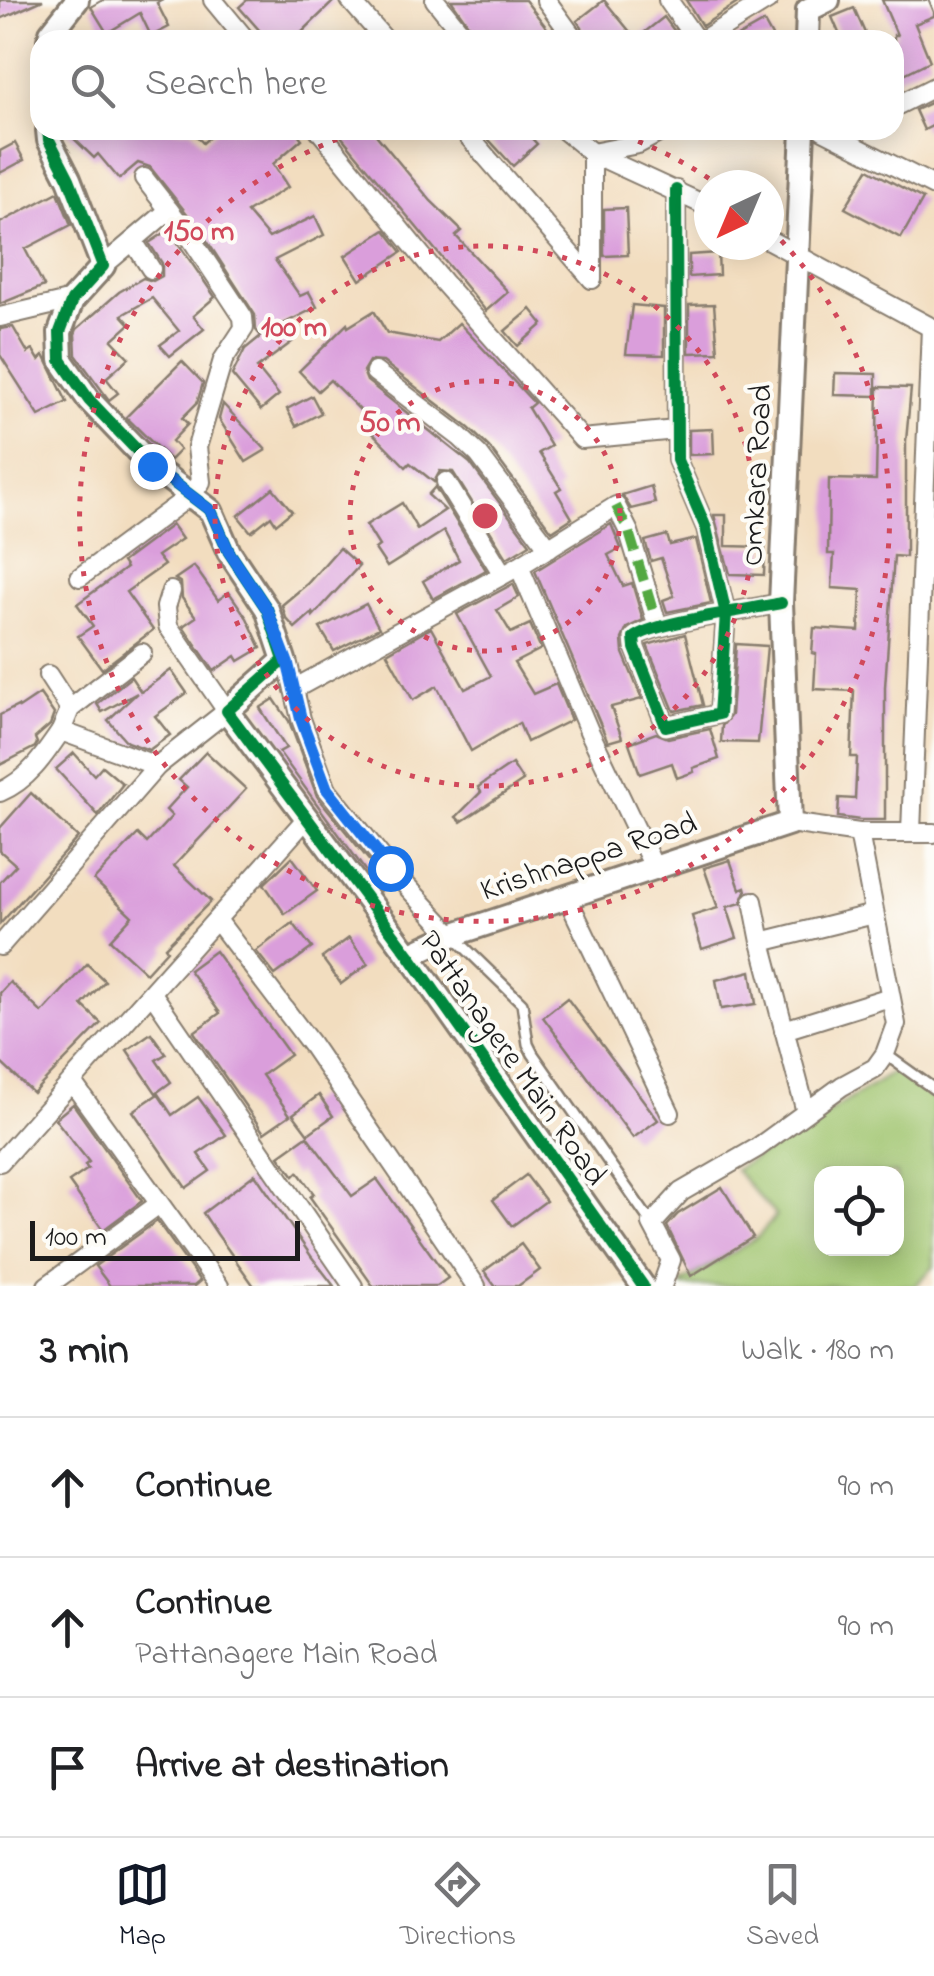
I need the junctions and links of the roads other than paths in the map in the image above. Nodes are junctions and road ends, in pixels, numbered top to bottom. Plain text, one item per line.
1 (214, 0) edge
2 (350, 0) edge
3 (436, 0) edge
4 (546, 0) edge
5 (668, 0) edge
6 (768, 0) edge
7 (812, 3) edge
8 (67, 5) edge
9 (52, 30) edge
10 (238, 30) edge
11 (376, 30) edge
12 (459, 30) edge
13 (568, 30) edge
14 (691, 30) edge
15 (716, 30) edge
16 (808, 30) edge
17 (934, 88) edge
18 (904, 103) edge
19 (48, 140) edge
20 (327, 140) edge
21 (472, 140) edge
22 (576, 140) edge
23 (645, 140) edge
24 (803, 140) edge
25 (851, 140) edge
26 (592, 153) junction
27 (144, 178) dead end
28 (934, 186) edge
29 (676, 190) junction
30 (694, 200) edge
31 (169, 210) junction
32 (133, 241) junction
33 (784, 248) edge
34 (798, 255) junction
35 (103, 266) junction
36 (151, 269) dead end
37 (72, 300) junction
38 (0, 318) edge
39 (933, 328) edge
40 (374, 372) dead end
41 (676, 430) junction
42 (930, 466) edge
43 (446, 482) dead end
44 (191, 495) junction
45 (549, 548) junction
46 (510, 569) junction
47 (80, 576) dead end
48 (927, 587) edge
49 (170, 591) dead end
50 (781, 604) junction
51 (726, 614) junction
52 (658, 628) junction
53 (142, 652) dead end
54 (284, 660) junction
55 (48, 675) dead end
56 (294, 689) junction
57 (70, 709) junction
58 (227, 711) junction
59 (925, 712) edge
60 (62, 731) junction
61 (158, 766) junction
62 (0, 792) edge
63 (306, 819) junction
64 (790, 823) junction
65 (859, 832) junction
66 (911, 832) junction
67 (934, 833) edge
68 (654, 868) junction
69 (567, 897) junction
70 (753, 900) dead end
71 (874, 914) junction
72 (218, 920) junction
73 (452, 935) junction
74 (762, 942) junction
75 (0, 946) edge
76 (409, 955) junction
77 (152, 992) junction
78 (890, 998) junction
79 (784, 1030) junction
80 (885, 1054) junction
81 (72, 1082) junction
82 (934, 1089) edge
83 (806, 1112) junction
84 (670, 1113) dead end
85 (0, 1162) edge
86 (159, 1204) junction
87 (652, 1224) junction
88 (47, 1286) edge
89 (218, 1286) edge
90 (354, 1286) edge
91 (476, 1286) edge
92 (643, 1286) edge
93 (662, 1286) edge

1 - 10 street
2 - 11 street
3 - 12 street
4 - 13 street
5 - 14 street
6 - 15 street
7 - 16 street
8 - 9 street
17 - 18 street
19 - 35 street
20 - 41 street
21 - 26 street
22 - 26 street
23 - 26 street
24 - 34 street, Omkara Road
25 - 28 street
26 - 29 street
27 - 31 street
29 - 30 street
29 - 41 street
31 - 32 street
31 - 44 street
32 - 35 street
32 - 36 street
33 - 34 street
34 - 39 street
34 - 50 street, Omkara Road
35 - 37 street
37 - 38 street
37 - 44 street
39 - 42 street
40 - 45 street
41 - 51 street
42 - 48 street
43 - 46 street
44 - 47 street
44 - 54 street
45 - 46 street
45 - 52 street
46 - 56 street
46 - 68 street
48 - 59 street
49 - 58 street
50 - 51 street
50 - 64 street, Omkara Road
51 - 52 street
51 - 52 street
53 - 57 street
54 - 56 street
54 - 58 street
55 - 57 street
56 - 73 street
57 - 60 street
58 - 61 street
58 - 63 street, Pattanagere Main Road
59 - 66 street
60 - 61 street
60 - 62 street
61 - 75 street
63 - 72 street
63 - 76 street, Pattanagere Main Road
64 - 65 street
64 - 68 street, Krishnappa Road
65 - 66 street
65 - 71 street
66 - 67 street
68 - 69 street, Krishnappa Road
69 - 73 street, Krishnappa Road
69 - 84 street
70 - 74 street
71 - 74 street
71 - 78 street
72 - 77 street
72 - 91 street
73 - 76 street, Krishnappa Road
73 - 87 lane
74 - 79 street
76 - 92 street, Pattanagere Main Road
77 - 81 street
77 - 90 street
78 - 79 street
78 - 80 street
79 - 83 street
80 - 82 lane
80 - 83 street
81 - 85 street
81 - 86 street
83 - 87 street
86 - 88 street
86 - 89 street
87 - 93 street

